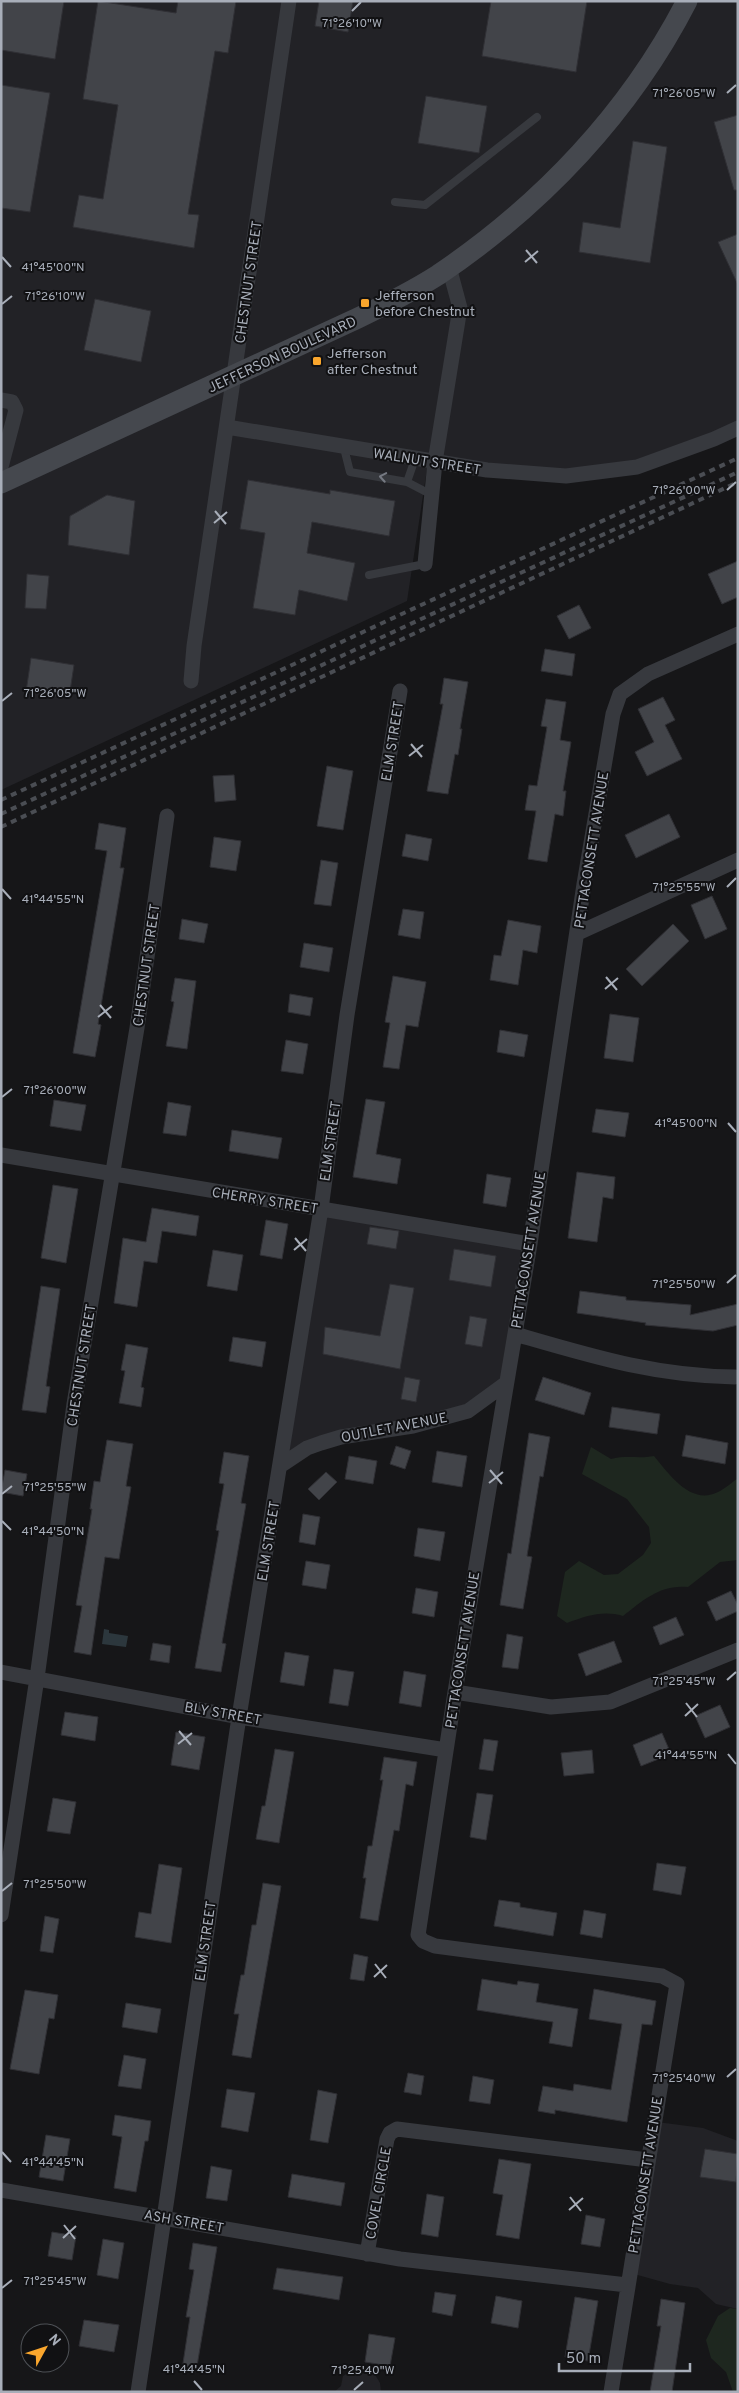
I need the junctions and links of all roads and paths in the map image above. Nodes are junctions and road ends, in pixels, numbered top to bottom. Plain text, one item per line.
1 (289, 1) edge
2 (687, 1) edge
3 (538, 117) dead end
4 (395, 202) dead end
5 (449, 267) junction
6 (235, 375) junction
7 (7, 401) edge
8 (227, 427) junction
9 (738, 428) edge
10 (344, 448) junction
11 (416, 459) junction
12 (435, 462) junction
13 (1, 466) edge
14 (407, 482) junction
15 (1, 483) edge
16 (432, 495) junction
17 (425, 564) joint
18 (369, 575) dead end
19 (738, 634) edge
20 (191, 681) dead end
21 (400, 691) dead end
22 (167, 816) dead end
23 (738, 860) edge
24 (578, 933) junction
25 (1, 1155) edge
26 (113, 1175) junction
27 (321, 1209) junction
28 (530, 1244) junction
29 (515, 1334) junction
30 (735, 1377) dead end
31 (505, 1384) junction
32 (280, 1466) junction
33 (738, 1650) edge
34 (1, 1672) edge
35 (37, 1678) junction
36 (455, 1692) junction
37 (239, 1717) junction
38 (446, 1750) junction
39 (1, 1915) edge
40 (648, 2160) junction
41 (1, 2190) edge
42 (164, 2217) junction
43 (367, 2254) junction
44 (627, 2285) junction
45 (138, 2392) edge
46 (611, 2392) edge

1 - 6 street, CHESTNUT STREET
2 - 5 main road, JEFFERSON BOULEVARD
3 - 4 lane
5 - 6 main road, JEFFERSON BOULEVARD
5 - 12 street
6 - 8 street, CHESTNUT STREET
6 - 15 main road, JEFFERSON BOULEVARD
7 - 13 street
8 - 10 street, WALNUT STREET
8 - 20 street, CHESTNUT STREET
9 - 12 street, WALNUT STREET
10 - 11 street, WALNUT STREET
14 -> 10 lane
11 - 12 street, WALNUT STREET
11 - 14 lane
12 - 16 street
14 - 16 lane
16 - 17 street
17 - 18 lane
19 - 24 street, PETTACONSETT AVENUE
21 - 27 street, ELM STREET
22 - 26 street, CHESTNUT STREET
23 - 24 street
24 - 28 street, PETTACONSETT AVENUE
25 - 26 street, CHERRY STREET
26 - 27 street, CHERRY STREET
26 - 35 street, CHESTNUT STREET
27 - 28 street, CHERRY STREET
27 - 32 street, ELM STREET
28 - 29 street, PETTACONSETT AVENUE
29 - 30 street
29 - 31 street, PETTACONSETT AVENUE
31 - 32 street, OUTLET AVENUE
31 - 36 street, PETTACONSETT AVENUE
32 - 37 street, ELM STREET
33 - 36 street
34 - 35 street, BLY STREET
35 - 37 street, BLY STREET
35 - 39 street, CHESTNUT STREET
36 - 38 street, PETTACONSETT AVENUE
37 - 38 street, BLY STREET
37 - 42 street, ELM STREET
38 - 40 street, PETTACONSETT AVENUE
40 - 43 street, COVEL CIRCLE
40 - 44 street, PETTACONSETT AVENUE
41 - 42 street, ASH STREET
42 - 43 street, ASH STREET
42 - 45 street, ELM STREET
43 - 44 street, COVEL CIRCLE
44 - 46 street, PETTACONSETT AVENUE

